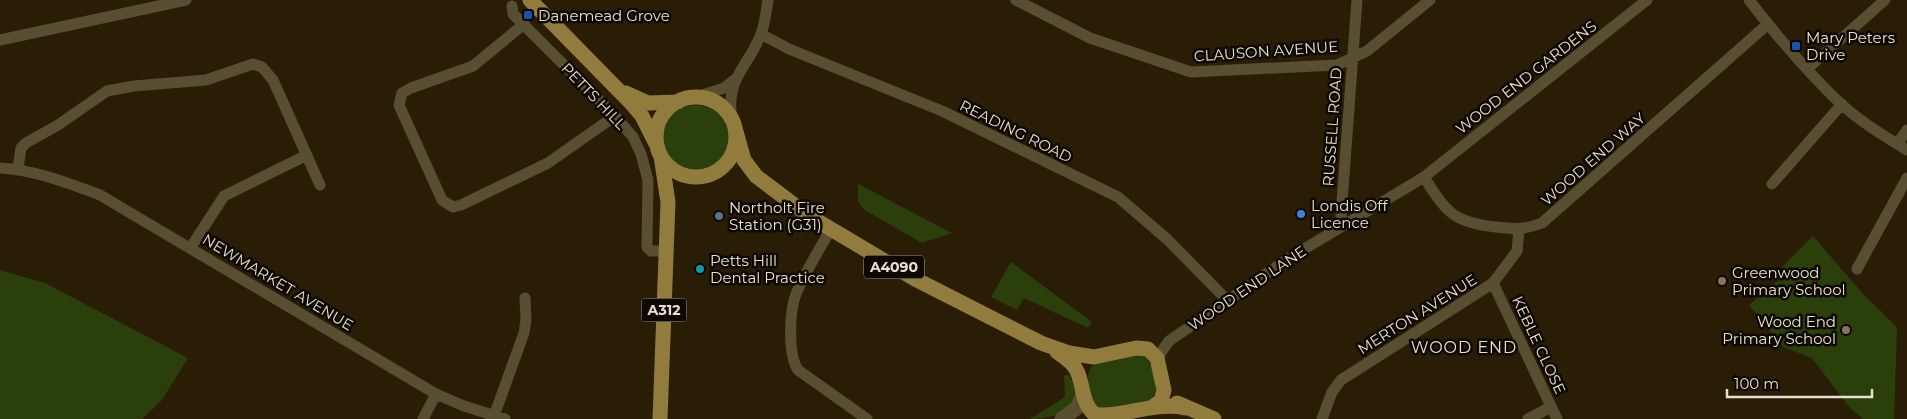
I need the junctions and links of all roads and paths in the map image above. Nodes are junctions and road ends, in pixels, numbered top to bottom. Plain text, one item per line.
1 (186, 0) edge
2 (530, 0) edge
3 (768, 0) edge
4 (1016, 0) edge
5 (1357, 0) edge
6 (1430, 0) edge
7 (1647, 0) edge
8 (1749, 0) edge
9 (1885, 0) edge
10 (512, 6) dead end
11 (524, 24) junction
12 (1768, 24) junction
13 (761, 34) junction
14 (0, 40) edge
15 (1352, 58) junction
16 (1807, 69) junction
17 (737, 77) junction
18 (614, 84) junction
19 (686, 100) junction
20 (1842, 104) junction
21 (616, 116) junction
22 (733, 124) junction
23 (1907, 130) edge
24 (1902, 147) edge
25 (659, 152) junction
26 (307, 156) junction
27 (0, 168) edge
28 (18, 169) junction
29 (706, 175) junction
30 (756, 176) junction
31 (1424, 177) junction
32 (1907, 178) edge
33 (320, 184) dead end
34 (1772, 184) dead end
35 (668, 202) junction
36 (1344, 225) junction
37 (831, 230) junction
38 (1519, 230) junction
39 (191, 247) junction
40 (666, 251) junction
41 (1857, 269) dead end
42 (1493, 283) junction
43 (525, 298) dead end
44 (1228, 301) junction
45 (1174, 337) junction
46 (1041, 342) junction
47 (1136, 348) junction
48 (1094, 357) junction
49 (1158, 364) junction
50 (1079, 377) junction
51 (1163, 384) junction
52 (436, 394) junction
53 (1083, 394) junction
54 (1551, 407) junction
55 (1151, 408) junction
56 (1185, 408) junction
57 (500, 418) edge
58 (1104, 418) edge
59 (423, 419) edge
60 (660, 419) edge
61 (867, 419) edge
62 (1062, 419) edge
63 (1214, 419) edge
64 (1322, 419) edge
65 (1528, 419) edge
66 (1557, 419) edge

1 - 14 street
2 - 18 main road, PETTS HILL / A312
3 - 13 street
4 - 15 street, CLAUSON AVENUE
5 - 15 street, RUSSELL ROAD
6 - 15 street, CLAUSON AVENUE
7 - 31 street, WOOD END GARDENS
8 - 12 street
9 - 16 street
10 - 11 street, PETTS HILL
11 - 21 street, PETTS HILL
11 - 21 street
12 - 16 street
12 - 38 street, WOOD END WAY
13 - 17 street
13 - 44 street, READING ROAD
15 - 36 street, RUSSELL ROAD
16 - 20 street
17 - 19 street
17 - 22 street
18 - 19 main road, PETTS HILL / A312
18 - 25 main road, PETTS HILL / A312
19 - 22 main road
19 - 25 main road
20 - 24 street
20 - 34 street
21 - 40 street, PETTS HILL
22 - 29 main road
22 - 30 main road, A4090
23 - 24 street
25 - 29 main road
25 - 35 main road, PETTS HILL / A312
26 - 28 street
26 - 33 street
26 - 39 street
27 - 28 street, NEWMARKET AVENUE
28 - 39 street, NEWMARKET AVENUE
29 - 30 main road, A4090
29 - 35 main road
30 - 37 main road, A4090
31 - 36 street, WOOD END LANE
31 - 38 street, WOOD END WAY
32 - 41 street
35 - 40 main road, PETTS HILL / A312
36 - 44 street, WOOD END LANE
37 - 46 main road, A4090
37 - 61 street
38 - 42 street, MERTON AVENUE
39 - 52 street, NEWMARKET AVENUE
40 - 60 main road, PETTS HILL / A312
42 - 54 street, KEBLE CLOSE
42 - 64 street, MERTON AVENUE
43 - 57 street
44 - 45 street, WOOD END LANE
45 - 47 street, WOOD END LANE
45 - 49 street, WOOD END LANE
46 - 48 main road, A4090
46 - 50 main road, A4090
47 - 48 main road
47 - 49 main road
48 - 50 main road
49 - 51 main road
50 - 53 main road
51 - 55 main road
51 - 56 main road
52 - 57 street, NEWMARKET AVENUE
52 - 59 street
53 - 58 main road
53 - 62 street
54 - 65 street
54 - 66 street, KEBLE CLOSE
55 - 56 main road
55 - 58 main road
56 - 63 main road

